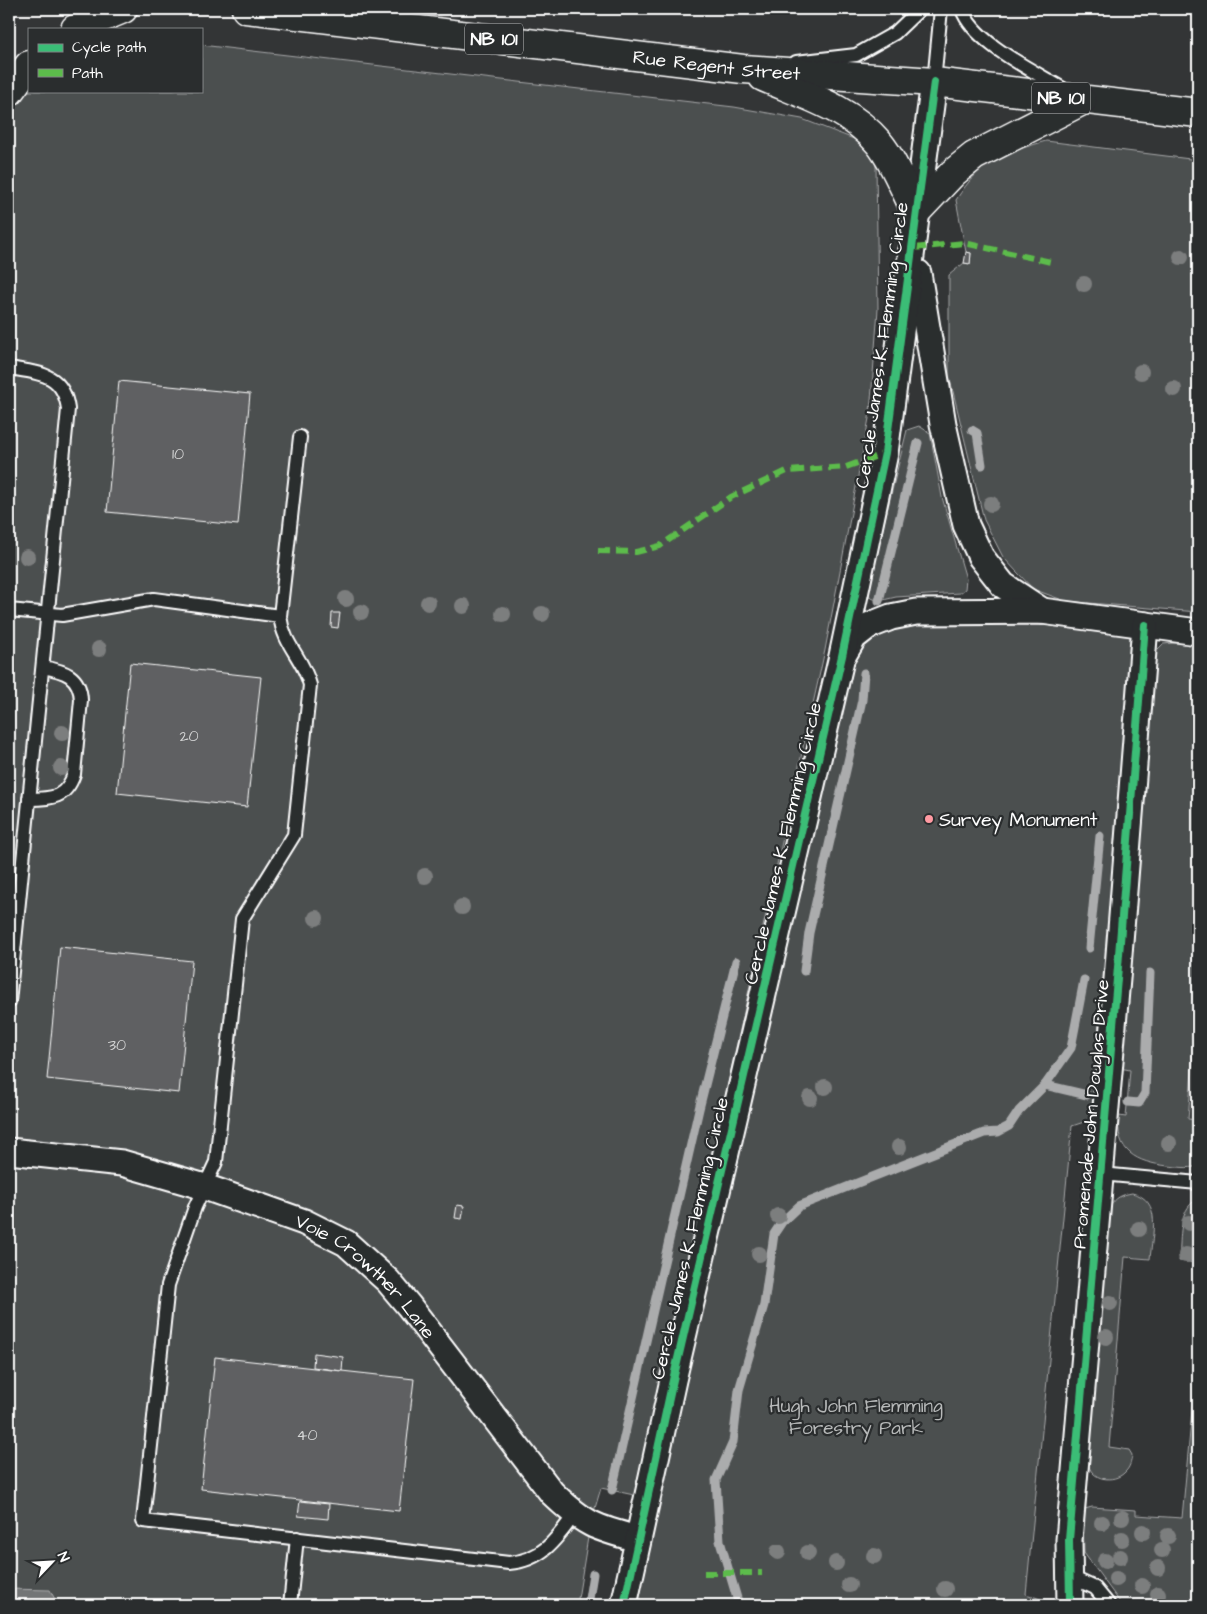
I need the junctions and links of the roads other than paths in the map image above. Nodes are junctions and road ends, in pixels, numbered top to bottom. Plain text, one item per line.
1 (124, 9) edge
2 (246, 9) edge
3 (920, 9) edge
4 (941, 9) edge
5 (962, 9) edge
6 (77, 28) edge
7 (28, 66) edge
8 (743, 68) junction
9 (934, 82) junction
10 (9, 92) edge
11 (1082, 100) junction
12 (1195, 114) edge
13 (916, 212) junction
14 (914, 248) junction
15 (9, 368) edge
16 (300, 437) dead end
17 (9, 610) edge
18 (1042, 611) junction
19 (48, 614) junction
20 (280, 616) junction
21 (1145, 625) junction
22 (1198, 632) edge
23 (842, 656) junction
24 (42, 667) junction
25 (29, 799) junction
26 (9, 1002) edge
27 (9, 1151) edge
28 (1101, 1174) junction
29 (1198, 1183) edge
30 (205, 1187) junction
31 (574, 1515) junction
32 (297, 1538) junction
33 (638, 1539) junction
34 (1069, 1576) junction
35 (290, 1605) edge
36 (624, 1605) edge
37 (1070, 1605) edge
38 (1109, 1605) edge

1 - 6 main road
2 - 8 main road, Rue Regent Street / NB 101
3 - 8 lane
4 - 9 lane
5 - 11 lane
7 - 10 main road
8 - 9 main road, Rue Regent Street / NB 101
8 - 13 main road
9 - 11 main road, Rue Regent Street / NB 101
9 - 13 street, Cercle James K. Flemming Circle
11 - 12 main road, Rue Regent Street / NB 101
11 - 13 main road
13 - 14 street, Cercle James K. Flemming Circle
14 - 18 street, Cercle James K. Flemming Circle
14 - 23 street, Cercle James K. Flemming Circle
15 - 19 lane
16 - 20 lane
17 - 19 lane
18 - 21 street, Cercle James K. Flemming Circle
18 - 23 street, Cercle James K. Flemming Circle
19 - 20 lane
19 - 24 lane
20 - 30 lane
21 - 22 street, Cercle James K. Flemming Circle
21 - 28 street, Promenade John Douglas Drive
23 - 33 street, Cercle James K. Flemming Circle
24 - 25 lane
24 - 25 lane
25 - 26 lane
27 - 30 street, Voie Crowther Lane
28 - 29 lane
28 - 34 street, Promenade John Douglas Drive
30 - 31 street, Voie Crowther Lane
30 - 32 lane
31 - 32 lane
31 - 33 street, Voie Crowther Lane
32 - 35 lane
33 - 36 street, Cercle James K. Flemming Circle
34 - 37 street, Promenade John Douglas Drive
34 - 38 lane

